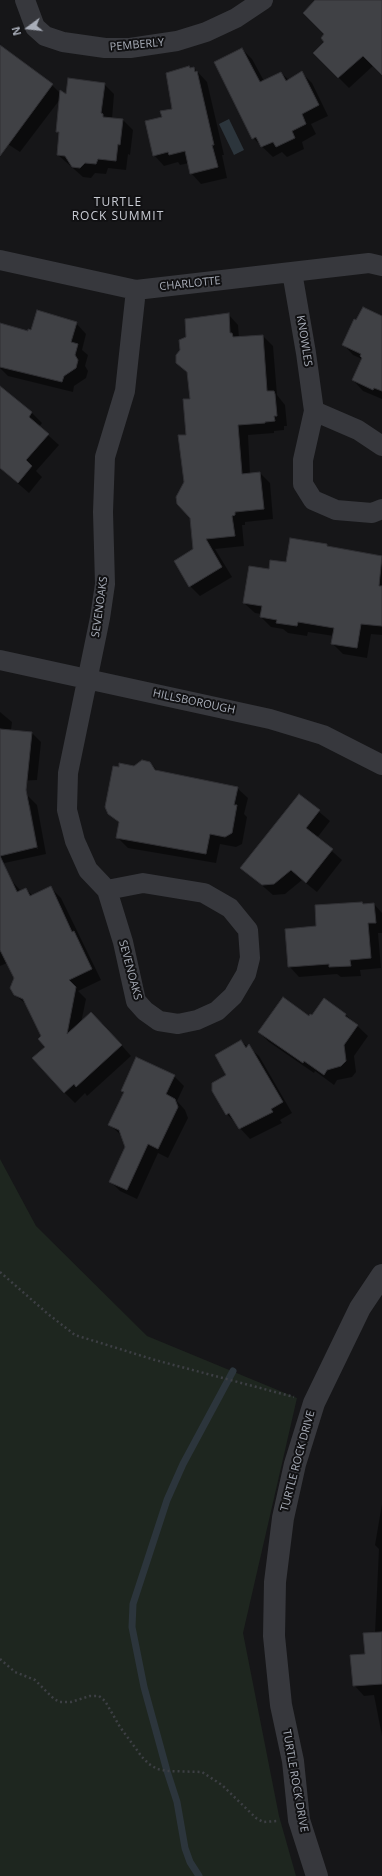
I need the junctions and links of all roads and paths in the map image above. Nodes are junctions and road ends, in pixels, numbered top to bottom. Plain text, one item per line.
1 (25, 0) edge
2 (263, 0) edge
3 (0, 260) edge
4 (382, 266) edge
5 (292, 272) junction
6 (136, 290) junction
7 (314, 411) junction
8 (382, 446) edge
9 (382, 509) edge
10 (0, 660) edge
11 (88, 680) junction
12 (382, 765) edge
13 (107, 890) junction
14 (0, 1272) edge
15 (382, 1275) edge
16 (314, 1403) junction
17 (0, 1659) edge
18 (299, 1820) junction
19 (317, 1876) edge

1 - 2 street, PEMBERLY
3 - 6 street, CHARLOTTE
4 - 5 street, CHARLOTTE
5 - 6 street, CHARLOTTE
5 - 7 street, KNOWLES
6 - 11 street, SEVENOAKS
7 - 8 street
7 - 9 street, KNOWLES
10 - 11 street, HILLSBOROUGH
11 - 12 street, HILLSBOROUGH
11 - 13 street, SEVENOAKS
13 - 13 street, SEVENOAKS
14 - 16 path
15 - 16 street, TURTLE ROCK DRIVE
16 - 18 street, TURTLE ROCK DRIVE
17 - 18 path
18 - 19 street, TURTLE ROCK DRIVE

